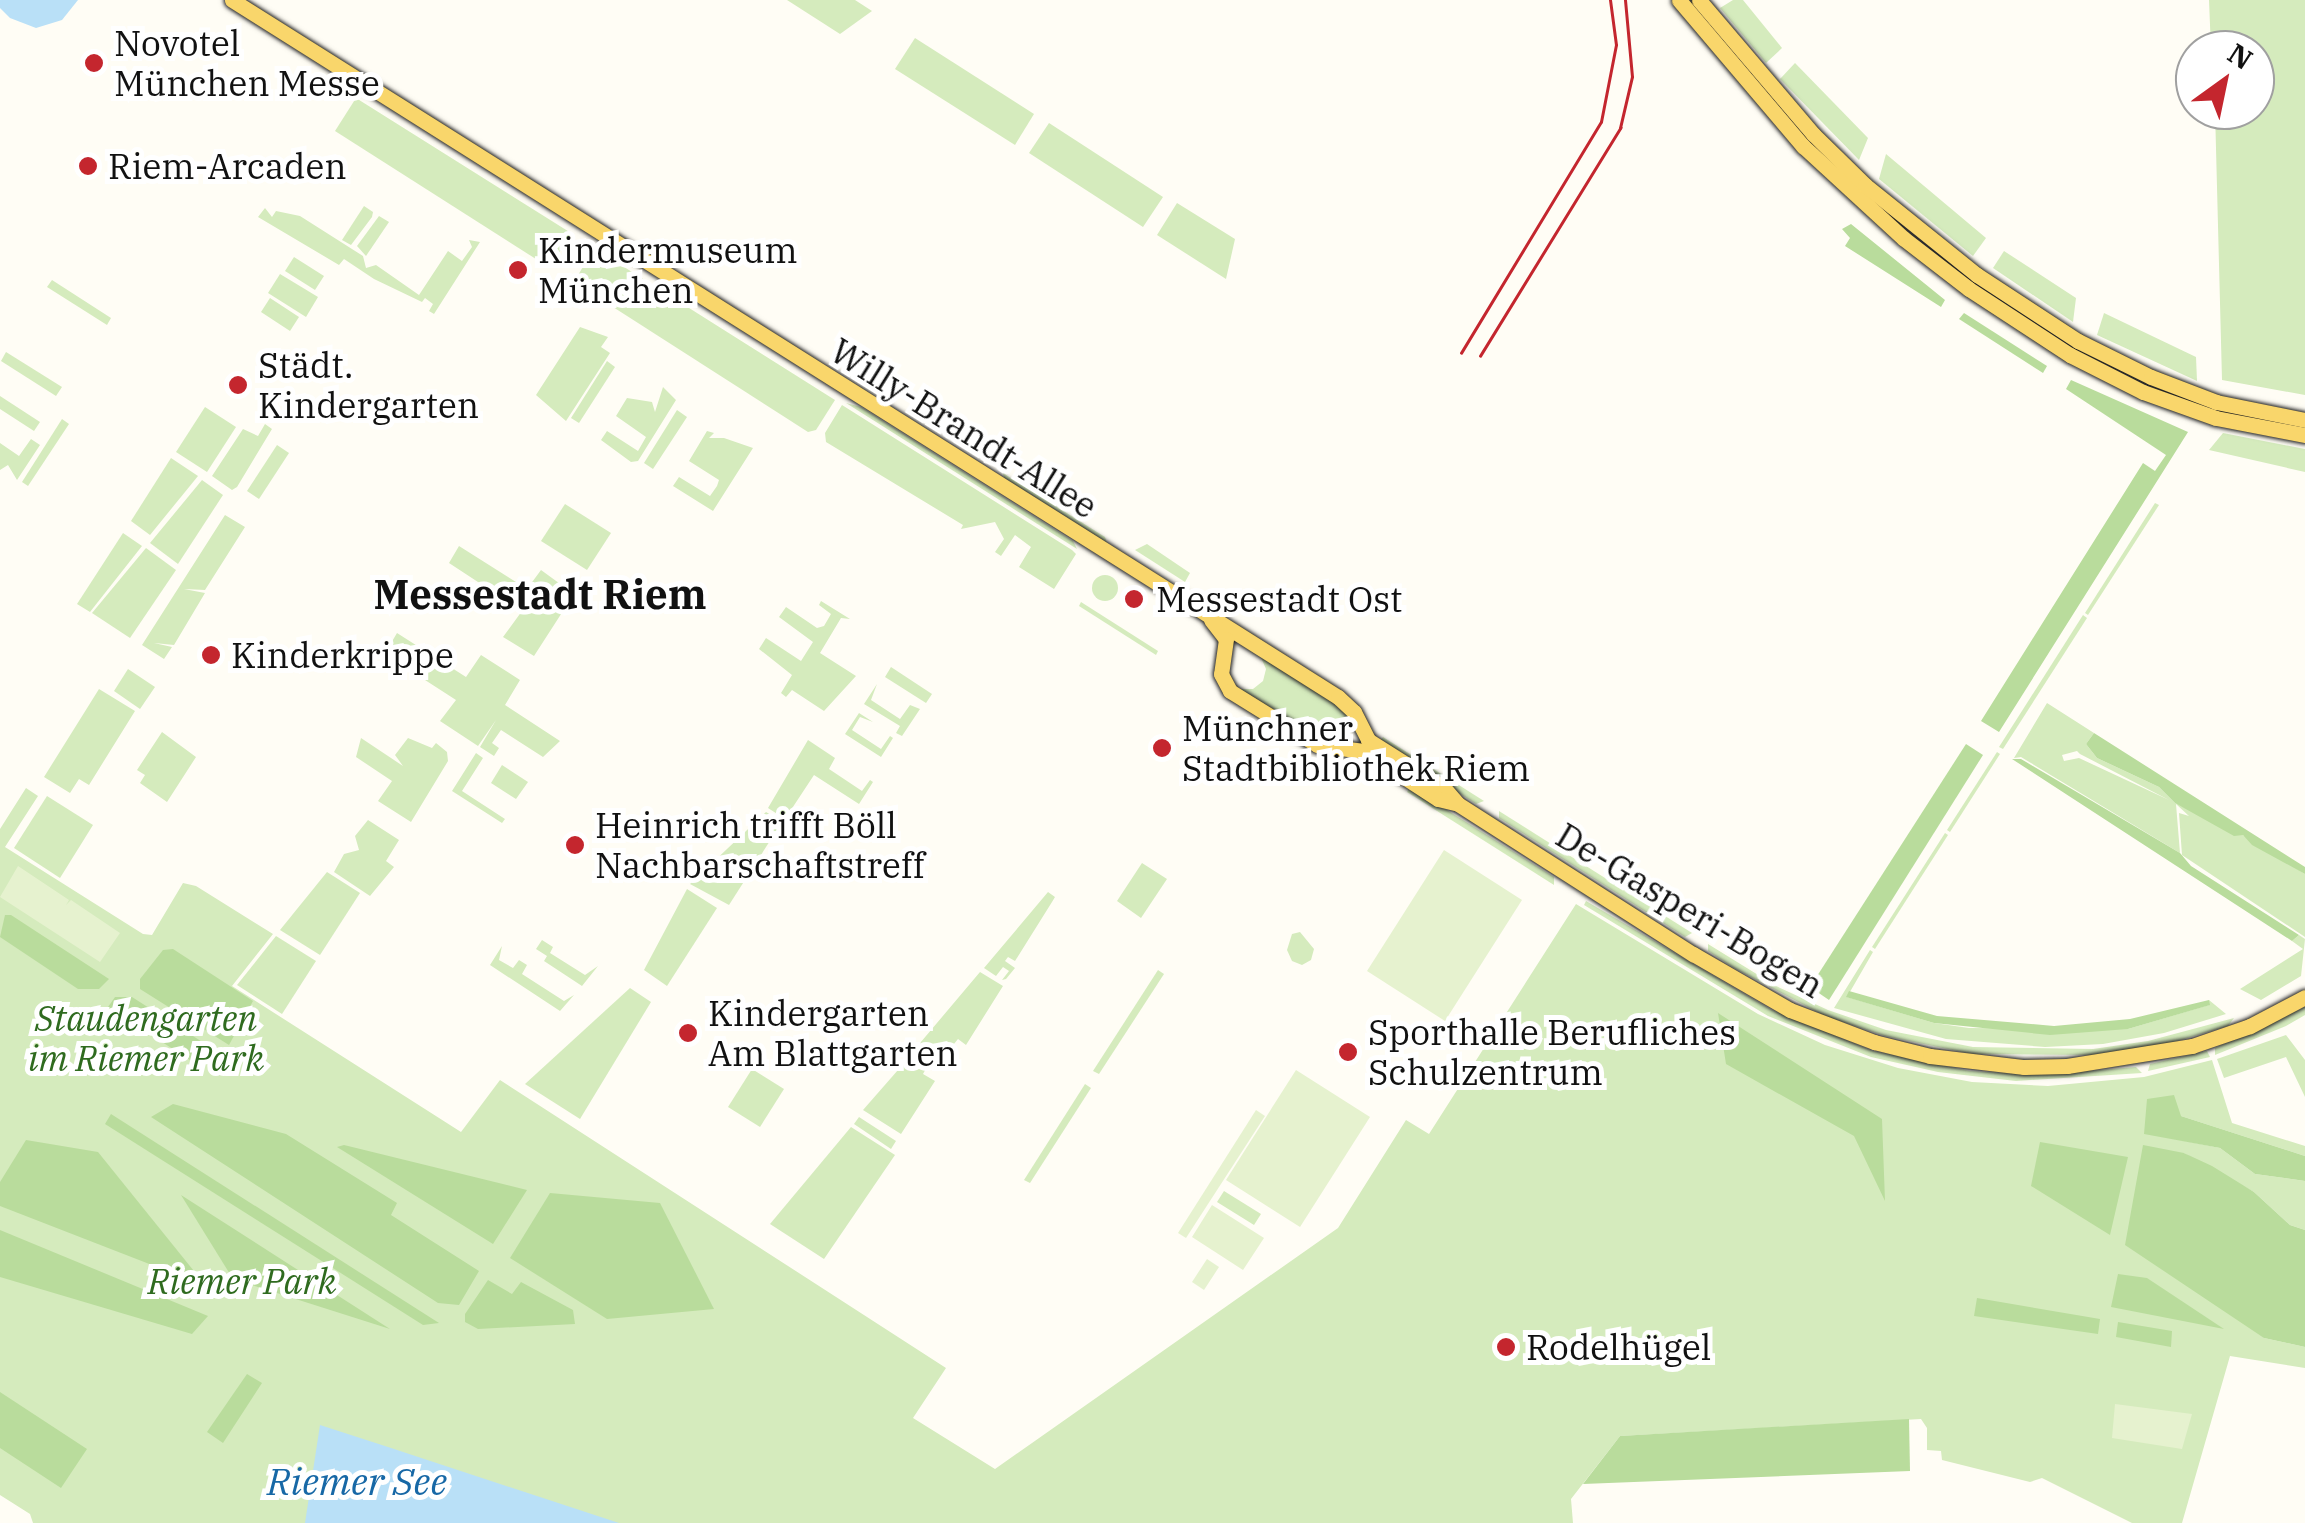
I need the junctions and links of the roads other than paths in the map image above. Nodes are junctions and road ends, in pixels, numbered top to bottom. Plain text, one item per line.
1 (232, 0) edge
2 (1680, 0) edge
3 (1699, 0) edge
4 (2305, 420) edge
5 (2305, 435) edge
6 (1208, 617) junction
7 (1256, 644) junction
8 (1228, 652) junction
9 (1357, 725) junction
10 (1339, 748) junction
11 (1458, 804) junction
12 (2305, 997) edge

1 - 6 main road, Willy-Brandt-Allee
2 - 5 main road
3 - 4 main road
6 - 7 main road, Willy-Brandt-Allee
6 - 8 main road, Willy-Brandt-Allee
7 - 8 main road
7 - 9 main road, Willy-Brandt-Allee
8 - 10 main road, Willy-Brandt-Allee
9 - 10 main road
9 - 11 main road, De-Gasperi-Bogen
10 - 11 main road, De-Gasperi-Bogen
11 - 12 main road, De-Gasperi-Bogen

